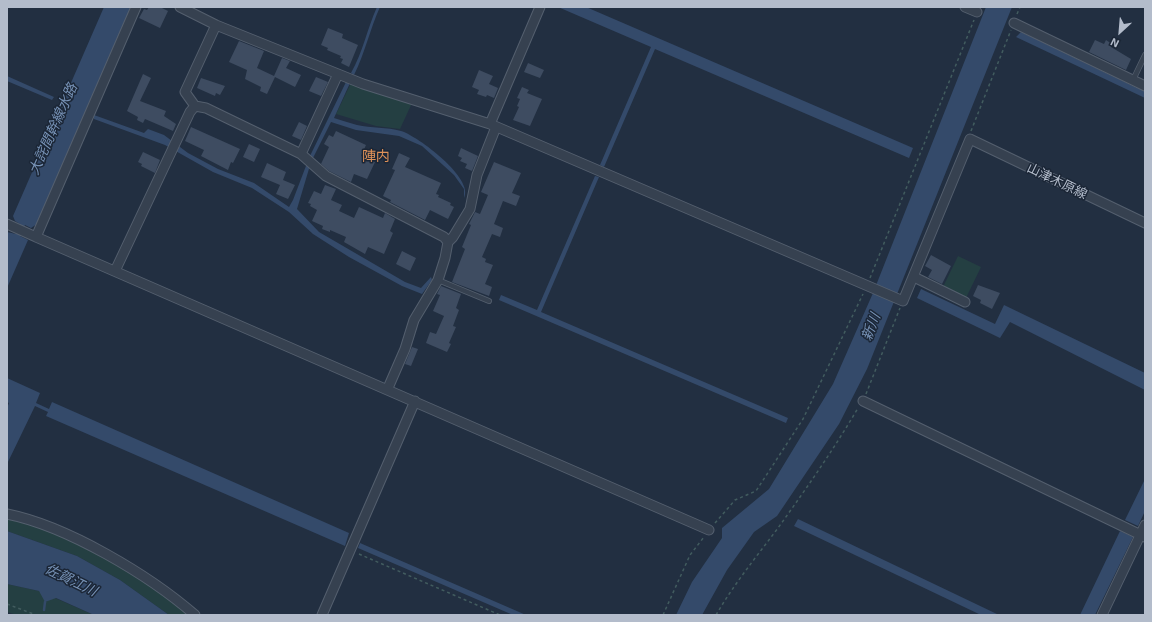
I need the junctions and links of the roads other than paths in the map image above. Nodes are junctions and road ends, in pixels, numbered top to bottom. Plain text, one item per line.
1 (136, 7) edge
2 (180, 7) edge
3 (540, 7) edge
4 (965, 7) edge
5 (977, 12) road end
6 (1014, 23) road end
7 (216, 25) junction
8 (1145, 55) edge
9 (338, 74) junction
10 (1133, 80) junction
11 (1145, 86) edge
12 (195, 106) junction
13 (493, 126) junction
14 (307, 159) junction
15 (1145, 223) edge
16 (7, 224) edge
17 (36, 237) junction
18 (448, 242) junction
19 (115, 271) junction
20 (914, 277) junction
21 (438, 280) junction
22 (489, 301) dead end
23 (965, 302) dead end
24 (388, 388) junction
25 (415, 401) junction
26 (862, 401) road end
27 (7, 514) edge
28 (1145, 525) edge
29 (709, 530) road end
30 (1143, 536) edge
31 (195, 615) edge
32 (322, 615) edge
33 (1102, 615) edge

1 - 17 street
2 - 7 street
3 - 13 street
4 - 5 street
6 - 10 street
7 - 9 street
7 - 12 street
8 - 10 lane
9 - 13 street
9 - 14 street
10 - 11 street
12 - 14 street
12 - 19 street
13 - 18 street
13 - 20 street
14 - 18 street
15 - 20 street, 山津木原線
16 - 17 street
17 - 19 street
18 - 21 street
19 - 24 street
20 - 23 street
21 - 22 lane
21 - 24 street
24 - 25 street
25 - 29 street
25 - 32 street
26 - 30 street
27 - 31 street
28 - 30 street
30 - 33 street

